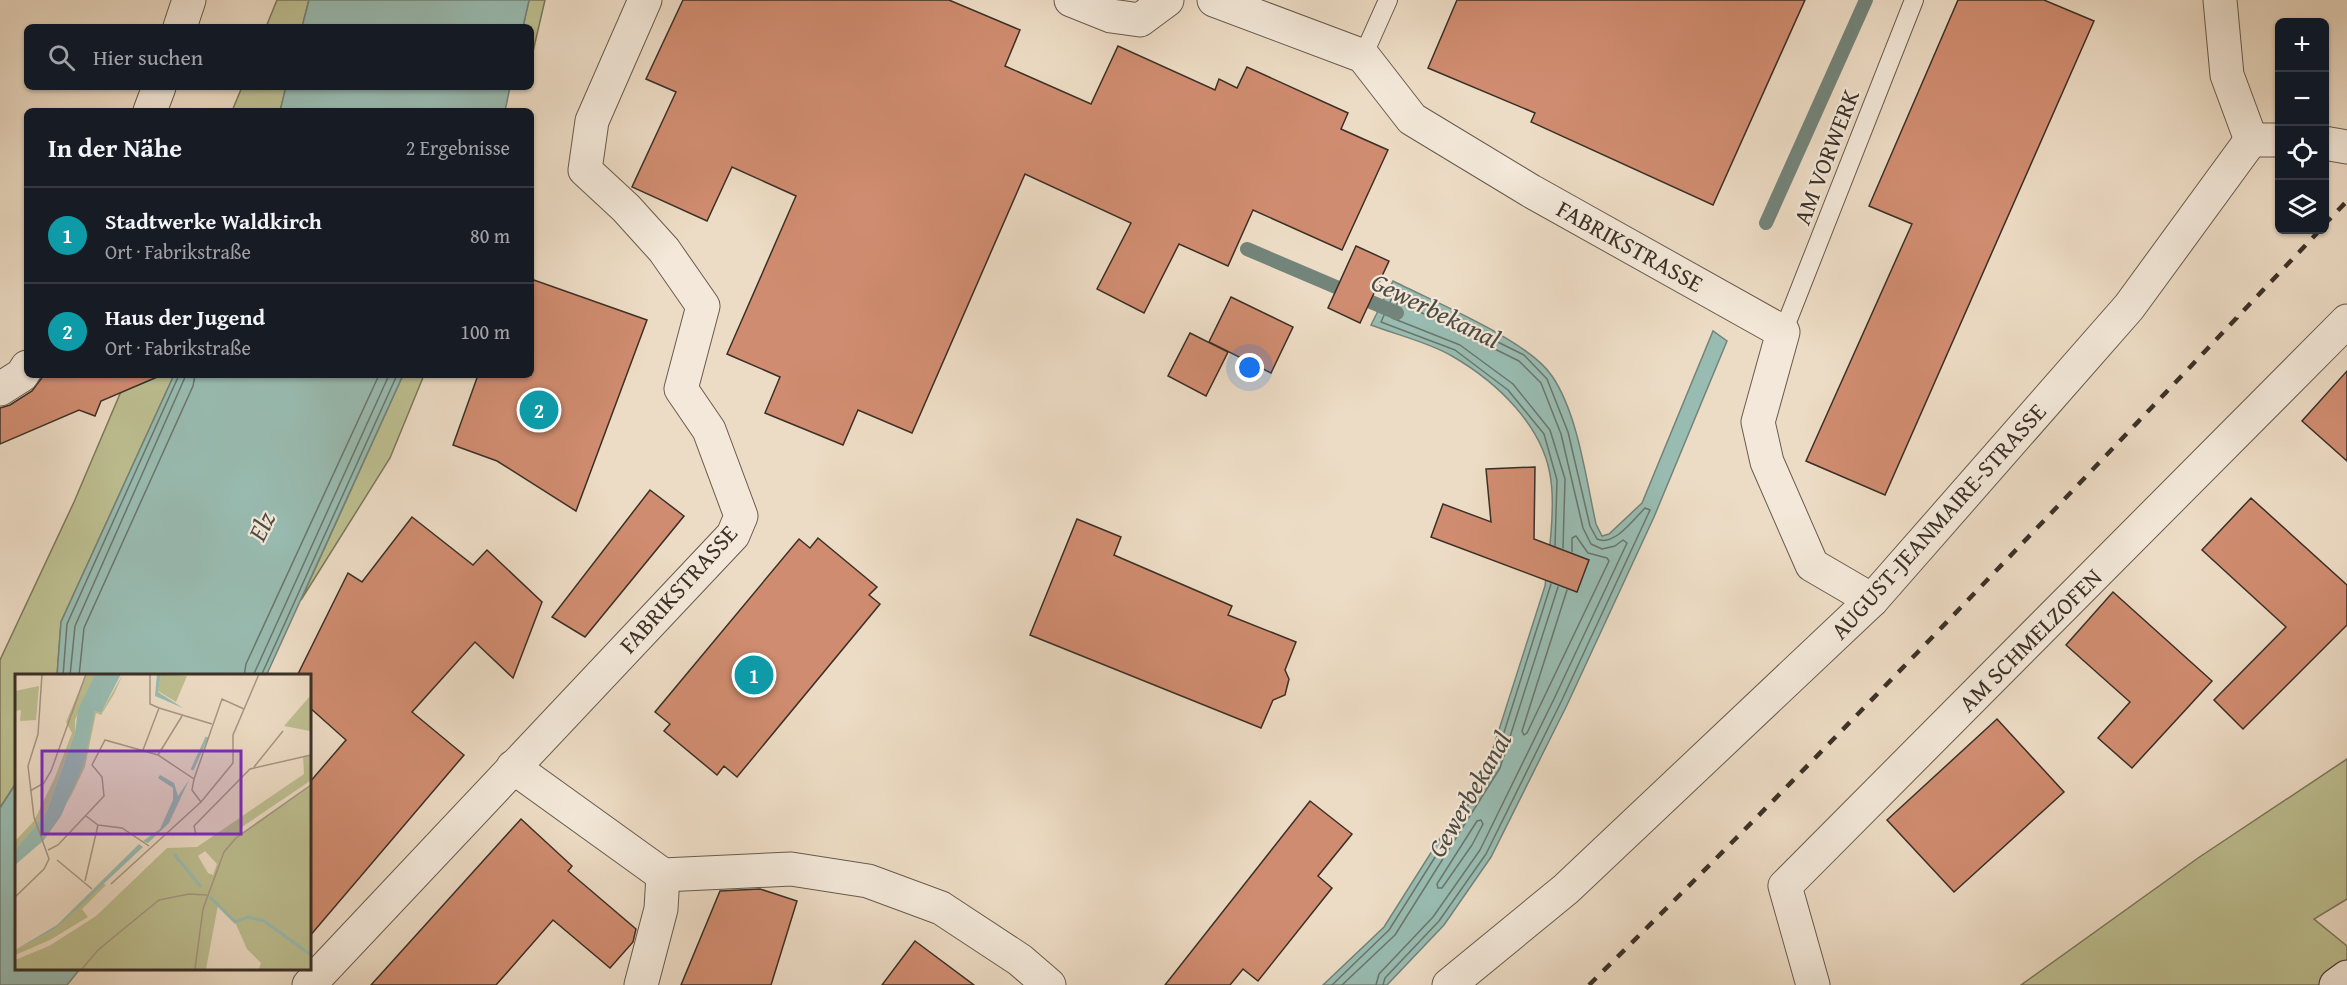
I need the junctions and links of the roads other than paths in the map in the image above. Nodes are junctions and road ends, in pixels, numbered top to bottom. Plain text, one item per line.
1 (189, 0) edge
2 (645, 0) edge
3 (1071, 0) edge
4 (1167, 0) edge
5 (1214, 0) edge
6 (1388, 0) edge
7 (1914, 0) edge
8 (2220, 0) edge
9 (181, 24) edge
10 (1363, 56) junction
11 (158, 90) edge
12 (151, 108) edge
13 (2265, 140) edge
14 (2329, 144) edge
15 (2347, 147) edge
16 (2347, 321) edge
17 (1783, 332) junction
18 (24, 372) edge
19 (0, 389) edge
20 (1872, 600) junction
21 (513, 767) junction
22 (663, 875) junction
23 (2347, 976) edge
24 (309, 985) edge
25 (641, 985) edge
26 (1049, 985) edge
27 (1449, 985) edge
28 (1813, 985) edge
29 (2336, 985) edge

1 - 9 street
2 - 21 street, FABRIKSTRASSE
3 - 4 street
5 - 10 street
6 - 10 lane
7 - 17 lane, AM VORWERK
8 - 13 street, AUGUST-JEANMAIRE-STRASSE
10 - 17 street, FABRIKSTRASSE
11 - 12 street
13 - 20 street, AUGUST-JEANMAIRE-STRASSE
14 - 15 street
16 - 28 street, AM SCHMELZOFEN
17 - 20 street
18 - 19 street
20 - 27 street, AUGUST-JEANMAIRE-STRASSE
21 - 22 street
21 - 24 street, FABRIKSTRASSE
22 - 25 street
22 - 26 street
23 - 29 street

